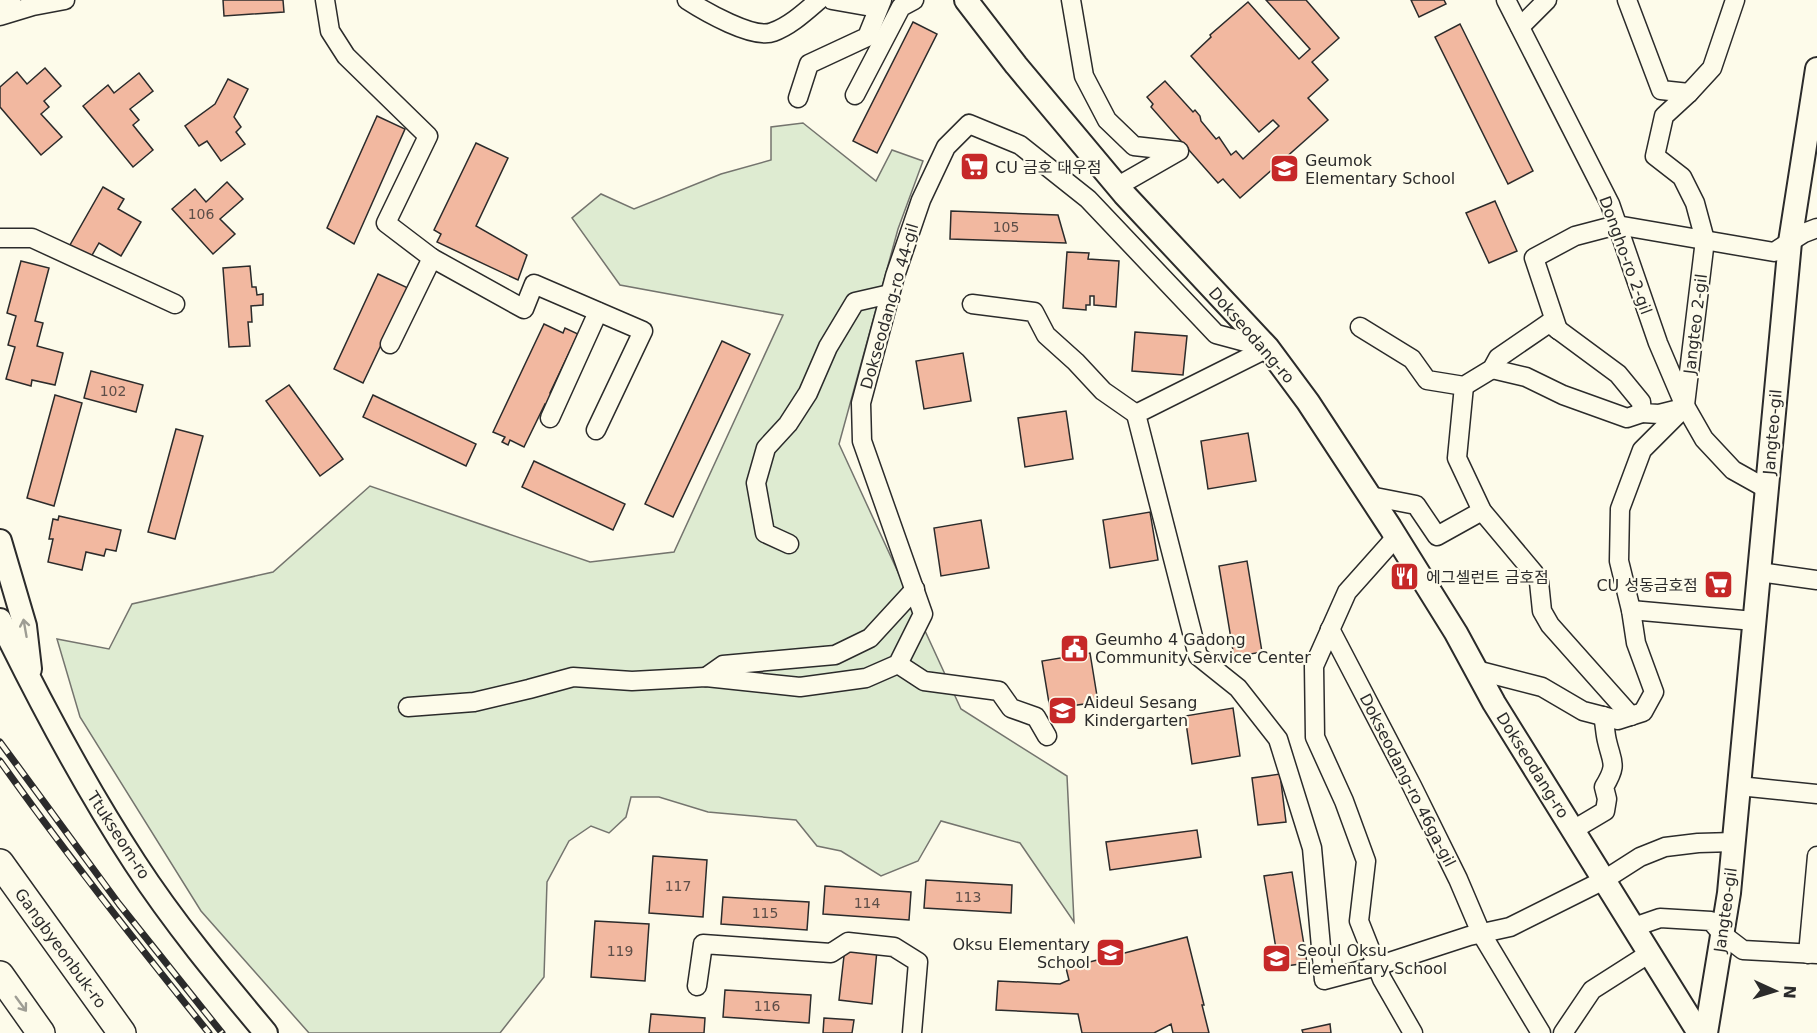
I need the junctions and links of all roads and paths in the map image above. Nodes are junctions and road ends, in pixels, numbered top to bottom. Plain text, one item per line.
1 (9, 0) edge
2 (65, 0) edge
3 (325, 0) edge
4 (687, 0) edge
5 (819, 0) edge
6 (832, 0) edge
7 (882, 0) edge
8 (914, 0) edge
9 (966, 0) edge
10 (1071, 0) edge
11 (1506, 0) edge
12 (1547, 0) edge
13 (1627, 0) edge
14 (1735, 0) edge
15 (0, 3) edge
16 (0, 16) edge
17 (1520, 27) junction
18 (1817, 69) edge
19 (1689, 93) junction
20 (855, 95) dead end
21 (798, 98) dead end
22 (1118, 186) junction
23 (1617, 225) junction
24 (1817, 228) edge
25 (0, 238) edge
26 (1706, 240) junction
27 (1790, 242) junction
28 (432, 258) junction
29 (890, 294) junction
30 (175, 304) dead end
31 (972, 304) dead end
32 (598, 312) junction
33 (1360, 327) dead end
34 (1558, 330) junction
35 (390, 344) dead end
36 (1268, 348) junction
37 (1492, 369) junction
38 (1464, 386) junction
39 (1685, 407) junction
40 (1642, 413) junction
41 (1136, 414) junction
42 (550, 418) dead end
43 (596, 430) dead end
44 (1767, 489) junction
45 (1370, 496) junction
46 (1482, 511) junction
47 (1396, 537) junction
48 (0, 541) edge
49 (789, 544) dead end
50 (1759, 572) junction
51 (1817, 580) edge
52 (915, 589) junction
53 (1631, 610) junction
54 (0, 620) edge
55 (1754, 621) junction
56 (1330, 629) junction
57 (898, 664) junction
58 (1476, 669) junction
59 (706, 677) junction
60 (32, 686) junction
61 (408, 707) dead end
62 (1603, 716) junction
63 (1631, 716) junction
64 (1047, 736) dead end
65 (1739, 786) junction
66 (1817, 794) edge
67 (1573, 830) junction
68 (1734, 843) junction
69 (1817, 856) edge
70 (0, 863) edge
71 (1604, 880) junction
72 (1634, 927) junction
73 (1481, 933) junction
74 (1722, 934) junction
75 (1650, 953) junction
76 (1813, 954) edge
77 (1377, 966) junction
78 (0, 975) edge
79 (697, 986) dead end
80 (41, 1033) edge
81 (122, 1033) edge
82 (266, 1033) edge
83 (912, 1033) edge
84 (1413, 1033) edge
85 (1541, 1033) edge
86 (1563, 1033) edge
87 (1699, 1033) edge
88 (1706, 1033) edge

1 - 15 main road
2 - 16 street
3 - 28 street
4 - 5 street
6 - 7 street
7 - 21 street
8 - 20 street
9 - 22 main road, Dokseodang-ro
10 - 22 street
11 - 17 street, Dongho-ro 2-gil
12 - 17 street
13 - 19 street
14 - 19 street
17 - 23 street, Dongho-ro 2-gil
18 - 27 main road, Jangteo-gil
19 - 26 street
22 - 36 main road, Dokseodang-ro
23 - 26 street
23 - 34 street
23 - 39 street, Dongho-ro 2-gil
24 - 27 street
25 - 30 street
26 - 27 street
26 - 39 street, Jangteo 2-gil
27 - 44 main road, Jangteo-gil
28 - 32 street
28 - 35 street
29 - 36 street, Dokseodang-ro 44-gil
29 - 49 street
29 - 52 street, Dokseodang-ro 44-gil
31 - 41 street
32 - 42 street
32 - 43 street
33 - 38 street
34 - 37 street
34 - 40 street
36 - 41 street
36 - 45 main road, Dokseodang-ro
37 - 38 street
37 - 40 street
38 - 46 street
39 - 40 street
39 - 44 street, Dongho-ro 2-gil
39 - 53 street
41 - 77 street
44 - 50 main road, Jangteo-gil
45 - 46 street
45 - 47 main road, Dokseodang-ro
46 - 63 street
47 - 56 street
47 - 58 main road, Dokseodang-ro
60 -> 48 main road
50 - 51 street
50 - 55 main road, Jangteo-gil
52 - 57 street, Dokseodang-ro 44-gil
52 - 59 street
53 - 55 street
53 - 63 street
54 - 60 main road, Ttukseom-ro
55 - 65 main road, Jangteo-gil
56 - 73 street, Dokseodang-ro 46ga-gil
56 - 77 street
57 - 59 street
57 - 64 street
58 - 62 street
58 - 67 main road, Dokseodang-ro
59 - 61 street
60 - 82 main road, Ttukseom-ro
62 - 63 street
62 - 67 street
65 - 66 street
65 - 68 main road, Jangteo-gil
67 - 71 main road, Dokseodang-ro
68 - 71 street
68 - 74 main road, Jangteo-gil
69 - 76 street
70 - 81 highway, Gangbyeonbuk-ro
71 - 72 main road, Dokseodang-ro
71 - 73 street
72 - 74 street
72 - 75 main road, Dokseodang-ro
73 - 77 street
73 - 85 street, Dokseodang-ro 46ga-gil
74 - 76 street
74 - 88 main road, Jangteo-gil
75 - 86 street
75 - 87 main road, Dokseodang-ro
77 - 84 street
78 -> 80 highway
79 - 83 street

